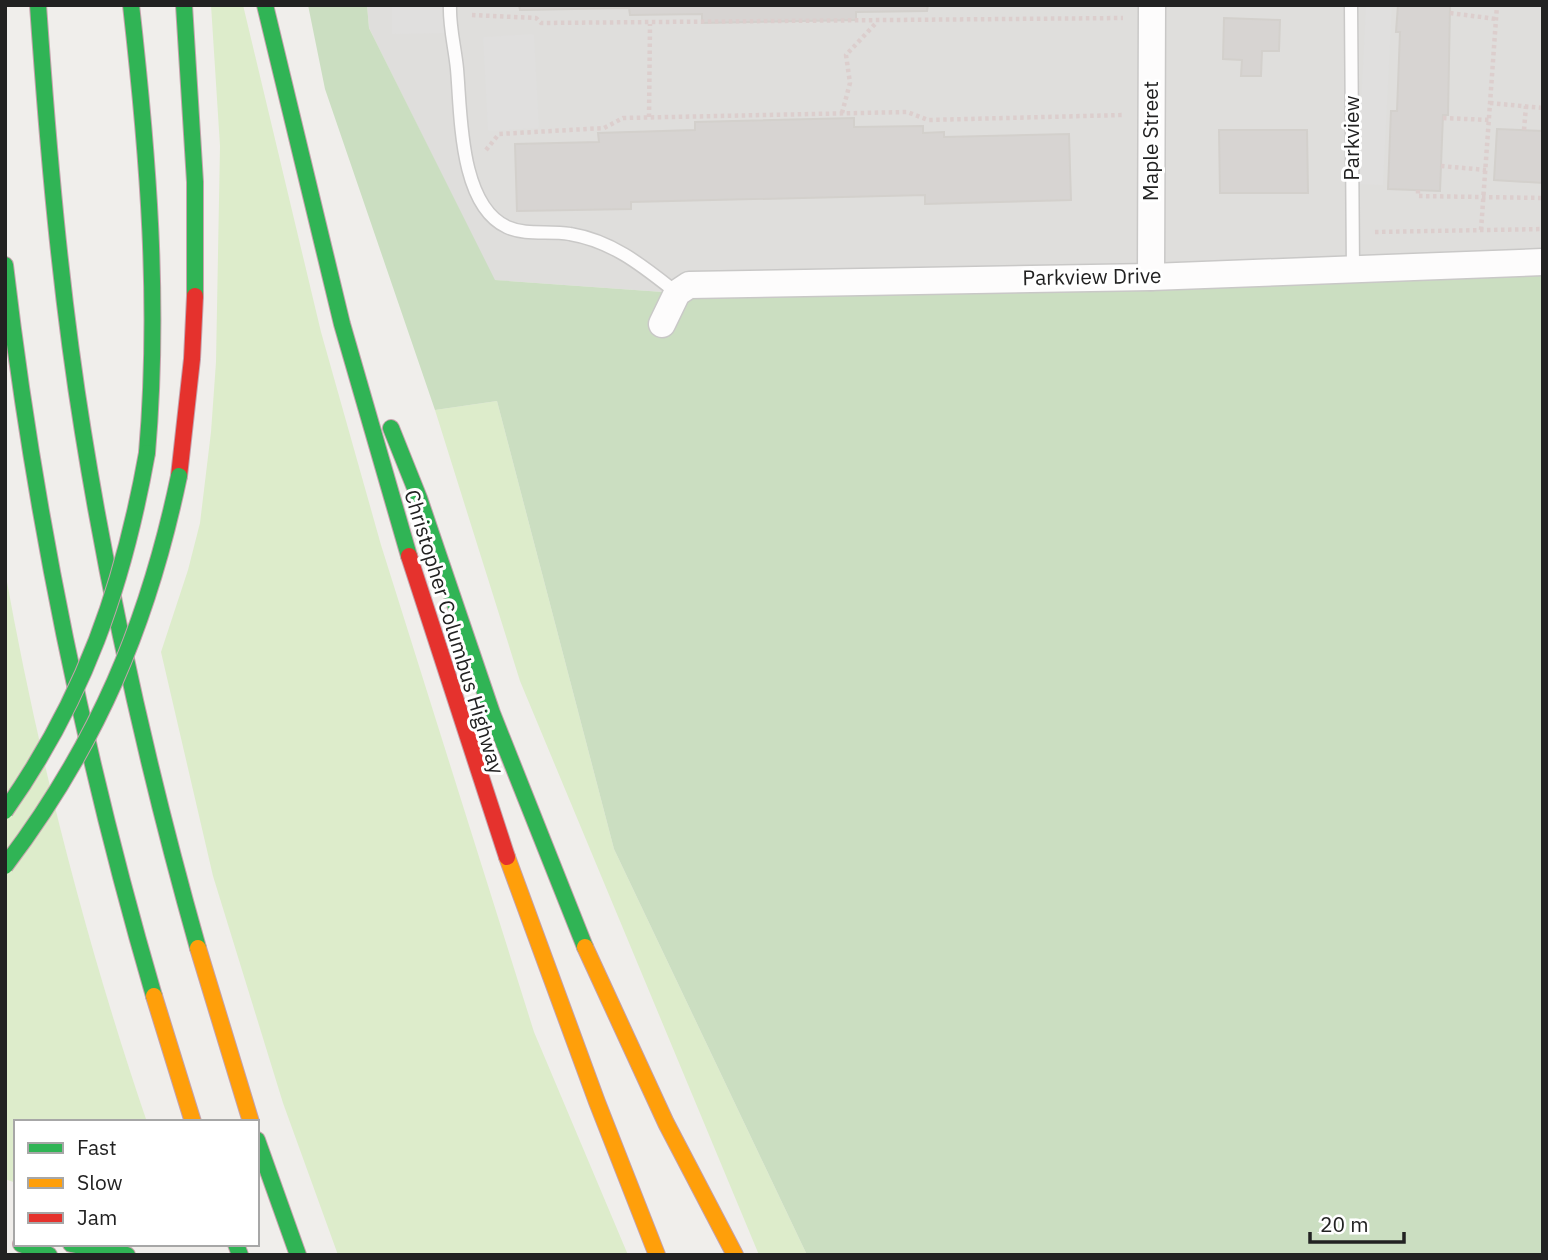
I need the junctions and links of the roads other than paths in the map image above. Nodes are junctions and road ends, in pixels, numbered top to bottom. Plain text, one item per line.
1 (38, 5) edge
2 (131, 5) edge
3 (184, 5) edge
4 (265, 5) edge
5 (1351, 5) edge
6 (450, 10) edge
7 (1152, 11) edge
8 (1543, 262) edge
9 (5, 265) edge
10 (1353, 271) junction
11 (1151, 276) junction
12 (677, 293) junction
13 (334, 296) junction
14 (662, 324) dead end
15 (5, 811) edge
16 (5, 866) edge
17 (192, 1120) edge
18 (250, 1120) edge
19 (259, 1146) edge
20 (26, 1246) edge
21 (81, 1246) edge
22 (49, 1255) edge
23 (127, 1255) edge
24 (298, 1255) edge
25 (657, 1255) edge
26 (736, 1255) edge

1 - 18 highway
2 - 15 highway, bridge
3 - 16 highway, bridge
4 - 13 highway, Christopher Columbus Highway
5 - 10 lane, Parkview
6 - 12 lane
7 - 11 street, Maple Street
8 - 10 street, Parkview Drive
9 - 17 highway
10 - 11 street, Parkview Drive
11 - 12 street, Parkview Drive
12 - 14 street
13 - 25 highway, Christopher Columbus Highway
13 - 26 highway
19 - 24 highway
20 - 22 highway
21 - 23 highway

